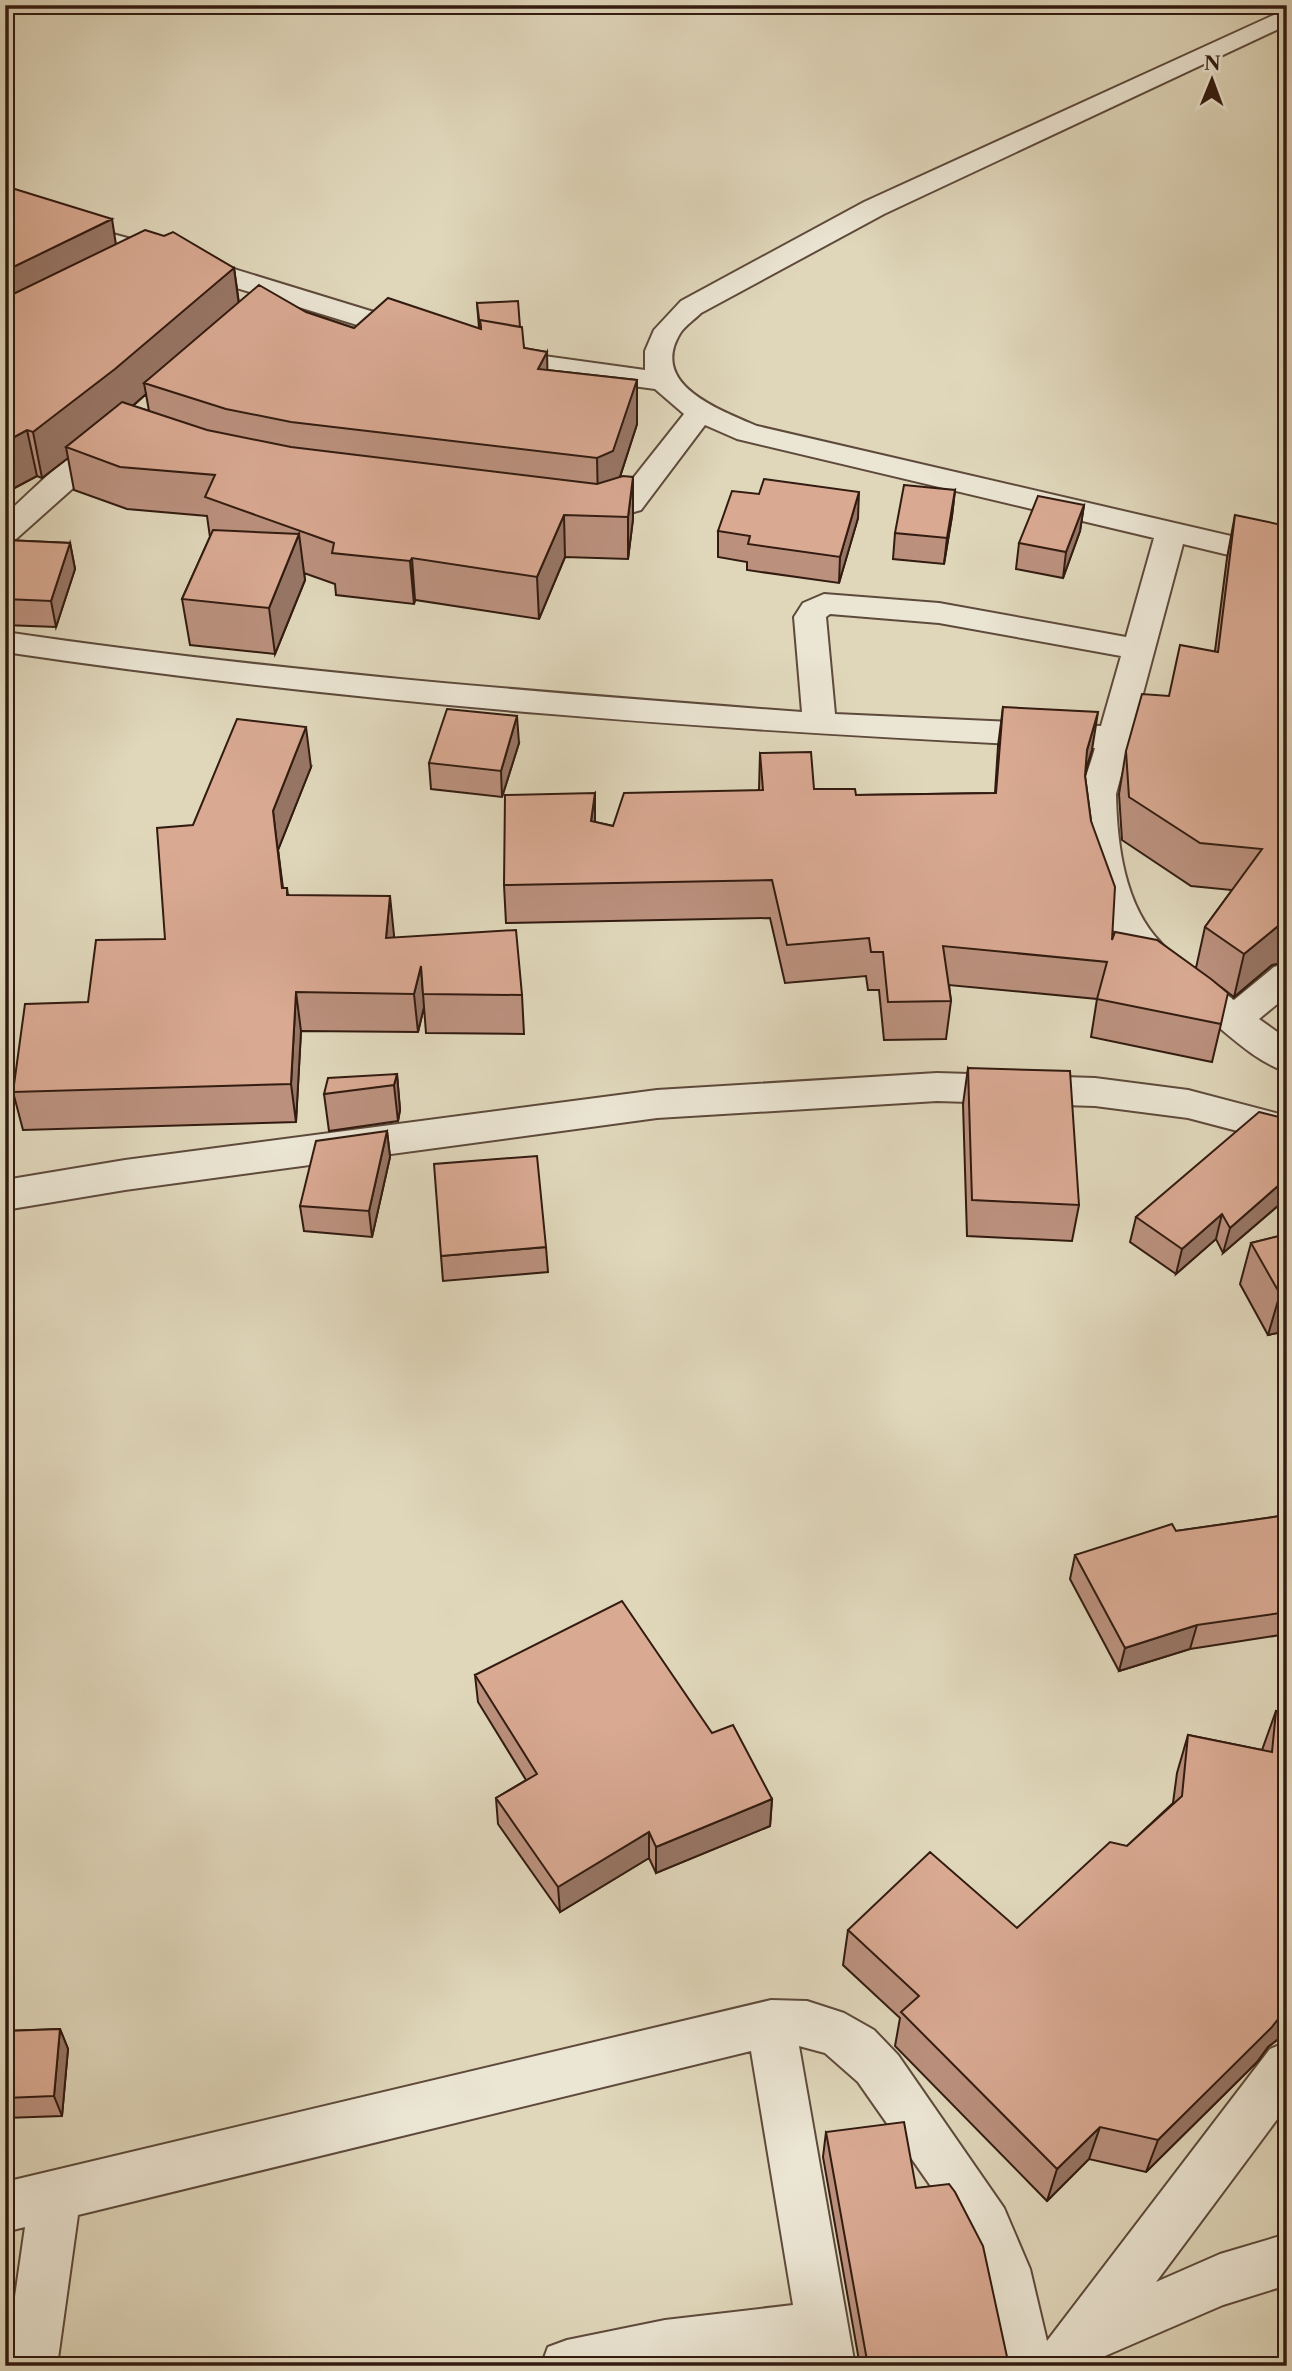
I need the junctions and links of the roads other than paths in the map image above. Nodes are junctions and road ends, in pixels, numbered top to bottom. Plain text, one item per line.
1 (1287, 16) edge
2 (5, 213) edge
3 (162, 256) junction
4 (128, 274) edge
5 (662, 381) junction
6 (701, 411) junction
7 (132, 429) edge
8 (561, 510) edge
9 (5, 532) edge
10 (1171, 533) junction
11 (1287, 559) edge
12 (5, 642) edge
13 (1138, 649) junction
14 (819, 724) junction
15 (1113, 738) junction
16 (1287, 976) edge
17 (1234, 1020) junction
18 (1287, 1058) edge
19 (1287, 1130) edge
20 (5, 1170) edge
21 (48, 1188) junction
22 (5, 1195) edge
23 (771, 2023) junction
24 (1287, 2066) edge
25 (55, 2196) junction
26 (5, 2207) edge
27 (1287, 2259) edge
28 (826, 2347) edge
29 (1071, 2353) edge
30 (31, 2366) edge
31 (567, 2366) edge
32 (1026, 2366) edge

1 - 5 street
2 - 3 street
3 - 4 street
3 - 5 street
5 - 6 street
6 - 8 street
6 - 10 street
7 - 9 street
10 - 11 street
10 - 13 street
12 - 14 street
13 - 14 street
13 - 15 street
14 - 15 street
15 - 17 street
16 - 17 street
17 - 18 street
19 - 21 street
20 - 21 street
21 - 22 street
23 - 25 street
23 - 28 street
23 - 32 street
24 - 29 street
25 - 26 street
25 - 30 street
27 - 29 street
28 - 31 street

